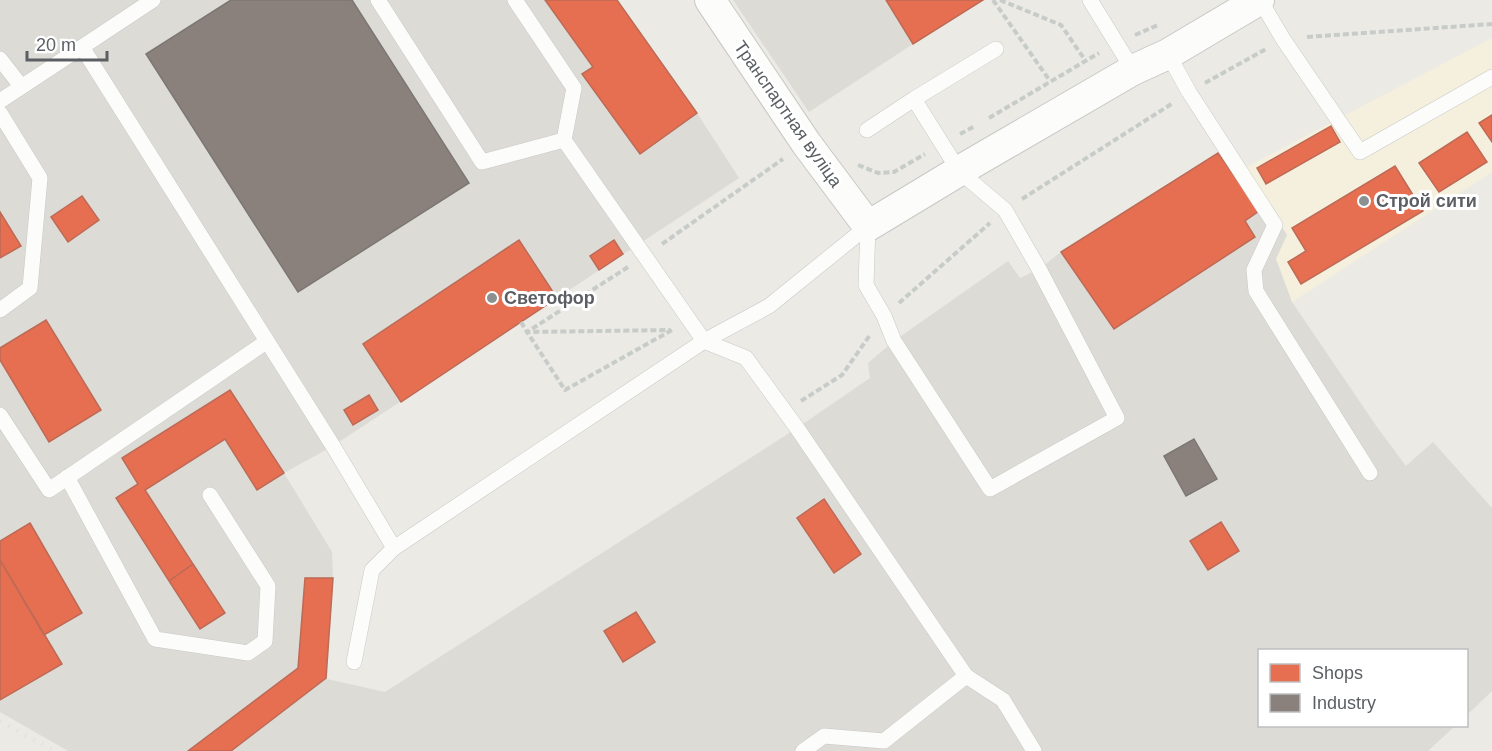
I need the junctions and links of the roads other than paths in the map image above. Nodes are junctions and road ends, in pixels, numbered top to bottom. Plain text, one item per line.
1 (153, 0) edge
2 (378, 0) edge
3 (515, 0) edge
4 (710, 0) edge
5 (1090, 0) edge
6 (1259, 0) edge
7 (82, 47) junction
8 (996, 49) dead end
9 (1168, 54) junction
10 (0, 58) edge
11 (1133, 70) junction
12 (1492, 77) edge
13 (21, 86) junction
14 (914, 99) junction
15 (0, 101) edge
16 (0, 113) edge
17 (867, 130) dead end
18 (564, 140) junction
19 (959, 171) junction
20 (868, 226) junction
21 (0, 310) edge
22 (704, 341) junction
23 (266, 342) junction
24 (0, 415) edge
25 (1370, 473) dead end
26 (67, 477) junction
27 (210, 495) dead end
28 (394, 548) junction
29 (354, 662) dead end
30 (966, 676) junction
31 (803, 751) edge
32 (1034, 751) edge

1 - 7 lane
2 - 18 lane
3 - 18 lane
4 - 20 street, Транспартная вуліца
5 - 11 lane
6 - 9 street
6 - 12 lane
7 - 13 lane
7 - 23 lane
8 - 14 lane
9 - 11 street
9 - 25 lane
10 - 13 lane
11 - 19 street
13 - 15 lane
14 - 17 lane
14 - 19 lane
16 - 21 lane
18 - 22 lane
19 - 20 street
19 - 20 lane
20 - 22 lane
22 - 28 lane
22 - 30 lane
23 - 26 lane
23 - 28 lane
24 - 26 lane
26 - 27 lane
28 - 29 lane
30 - 31 lane
30 - 32 lane

